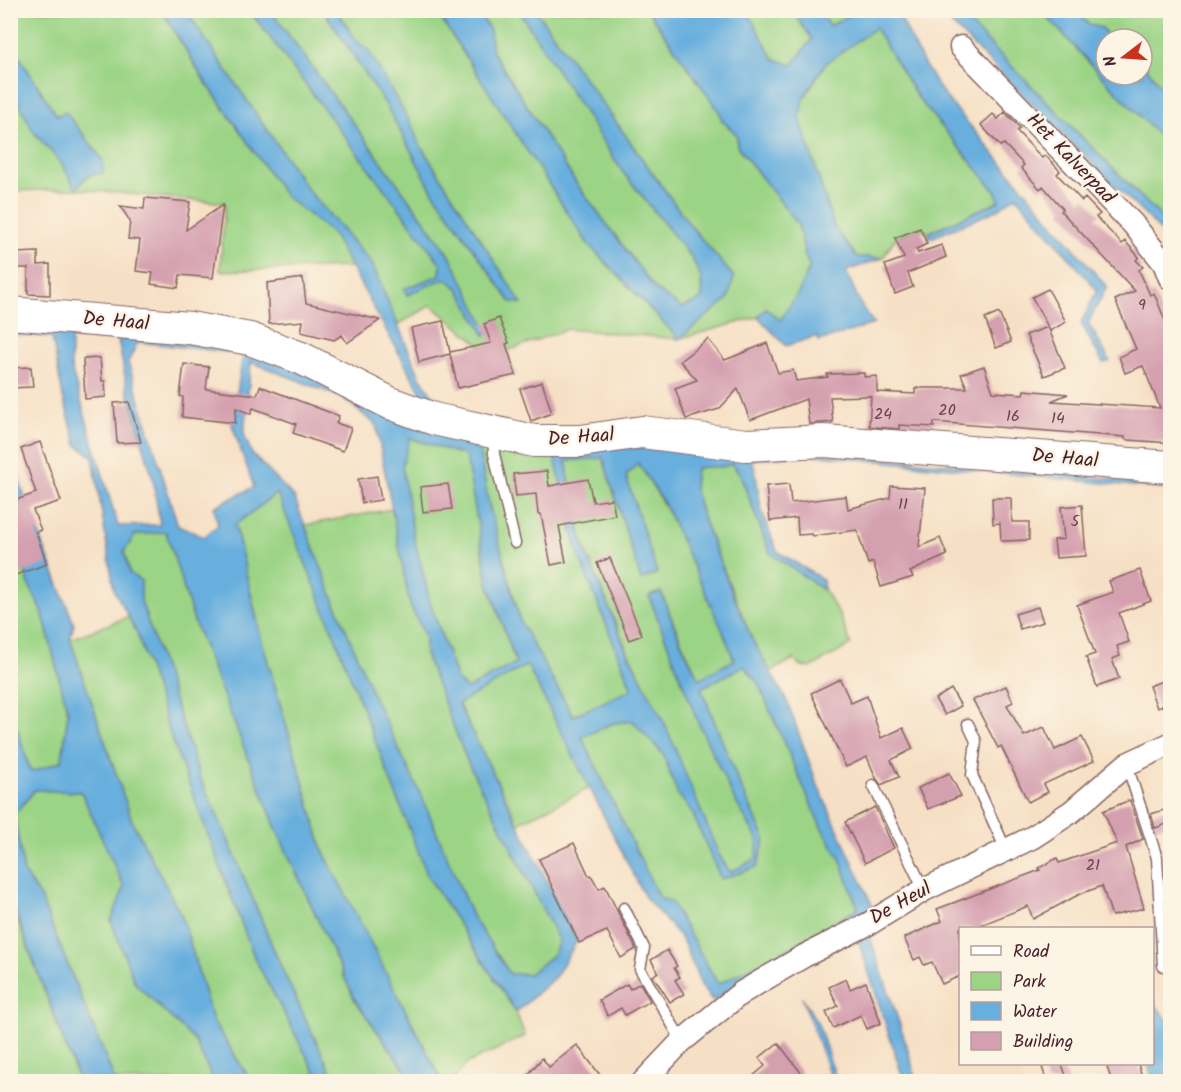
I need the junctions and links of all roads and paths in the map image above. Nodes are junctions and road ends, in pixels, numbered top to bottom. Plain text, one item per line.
1 (961, 47) dead end
2 (1170, 278) edge
3 (10, 313) edge
4 (494, 442) junction
5 (1170, 467) edge
6 (515, 543) dead end
7 (968, 724) dead end
8 (1170, 744) edge
9 (1127, 764) junction
10 (873, 785) dead end
11 (1006, 850) junction
12 (924, 890) junction
13 (624, 908) dead end
14 (1163, 966) dead end
15 (682, 1041) junction
16 (643, 1082) edge

1 - 2 street, Het Kalverpad
3 - 4 street, De Haal
4 - 5 street, De Haal
4 - 6 lane
7 - 11 lane
8 - 9 street, De Heul
9 - 11 street, De Heul
9 - 14 lane
10 - 12 lane
11 - 12 street, De Heul
12 - 15 street, De Heul
13 - 15 lane
15 - 16 street, De Heul

